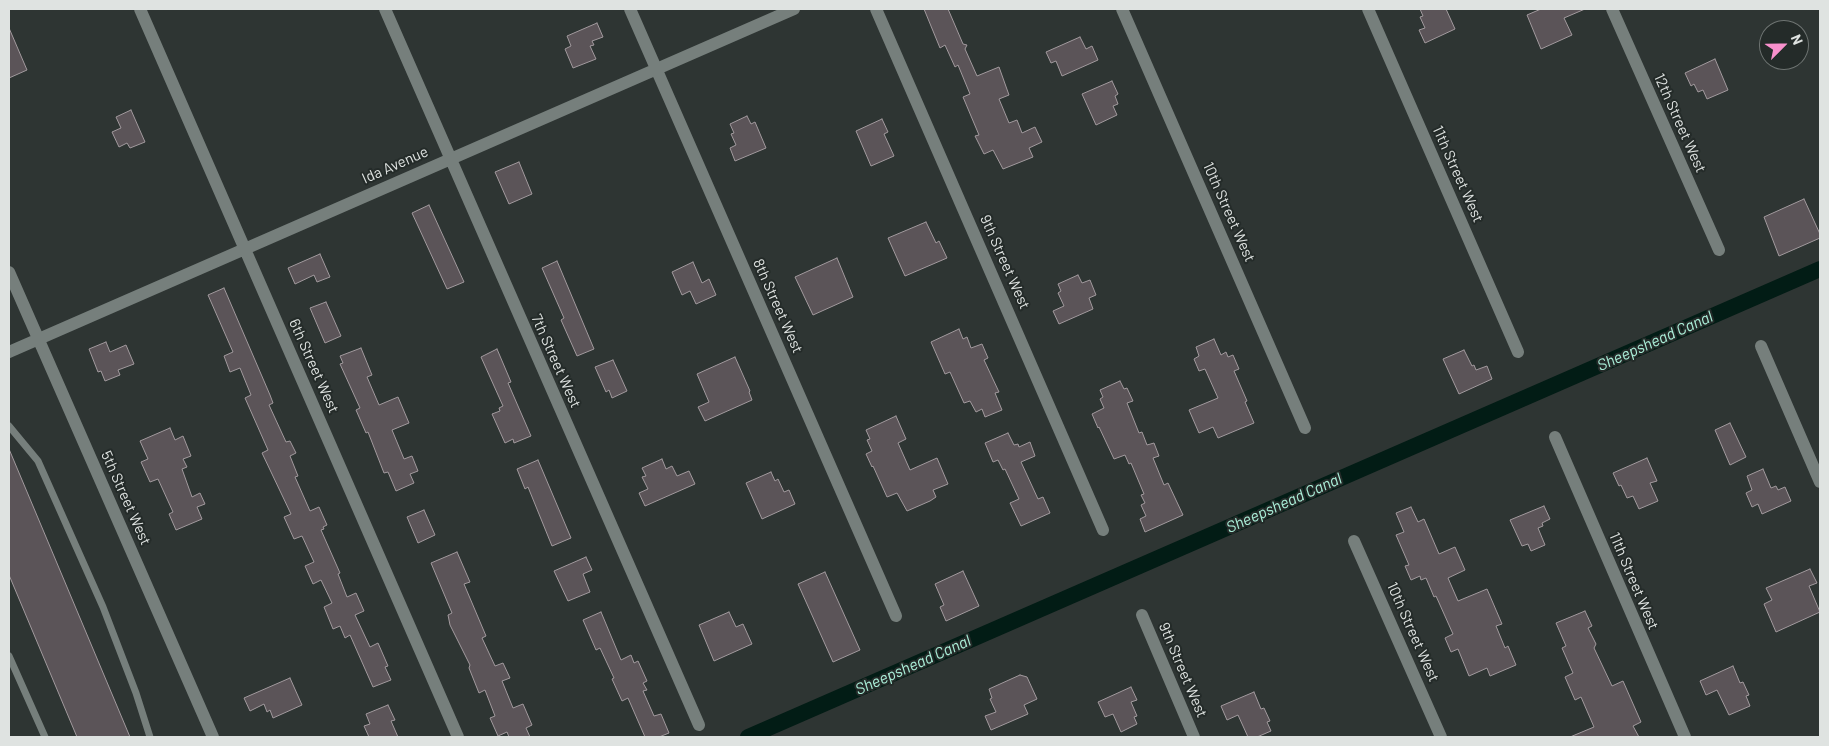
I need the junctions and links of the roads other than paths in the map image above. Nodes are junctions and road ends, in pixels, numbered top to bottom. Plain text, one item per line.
1 (140, 9) edge
2 (385, 9) edge
3 (630, 9) edge
4 (794, 9) edge
5 (876, 9) edge
6 (1122, 9) edge
7 (1368, 9) edge
8 (1612, 9) edge
9 (656, 69) junction
10 (451, 158) junction
11 (244, 248) junction
12 (1719, 250) dead end
13 (9, 272) edge
14 (38, 339) junction
15 (1760, 346) dead end
16 (9, 352) edge
17 (1518, 352) dead end
18 (9, 426) edge
19 (1305, 428) dead end
20 (1555, 437) dead end
21 (1815, 457) edge
22 (1820, 482) edge
23 (1103, 530) dead end
24 (1354, 541) dead end
25 (896, 616) dead end
26 (1142, 616) dead end
27 (9, 656) edge
28 (700, 725) dead end
29 (45, 737) edge
30 (150, 737) edge
31 (213, 737) edge
32 (458, 737) edge
33 (1194, 737) edge
34 (1441, 737) edge
35 (1685, 737) edge

1 - 11 street, 6th Street West
2 - 10 street, 7th Street West
3 - 9 street, 8th Street West
4 - 9 street, Ida Avenue
5 - 23 street, 9th Street West
6 - 19 street, 10th Street West
7 - 17 street, 11th Street West
8 - 12 street, 12th Street West
9 - 10 street, Ida Avenue
9 - 25 street, 8th Street West
10 - 11 street, Ida Avenue
10 - 28 street, 7th Street West
11 - 14 street, Ida Avenue
11 - 32 street, 6th Street West
13 - 14 street, 5th Street West
14 - 16 street, Ida Avenue
14 - 31 street, 5th Street West
15 - 21 street
18 - 30 lane
20 - 35 street, 11th Street West
21 - 22 street
24 - 34 street, 10th Street West
26 - 33 street, 9th Street West
27 - 29 lane

